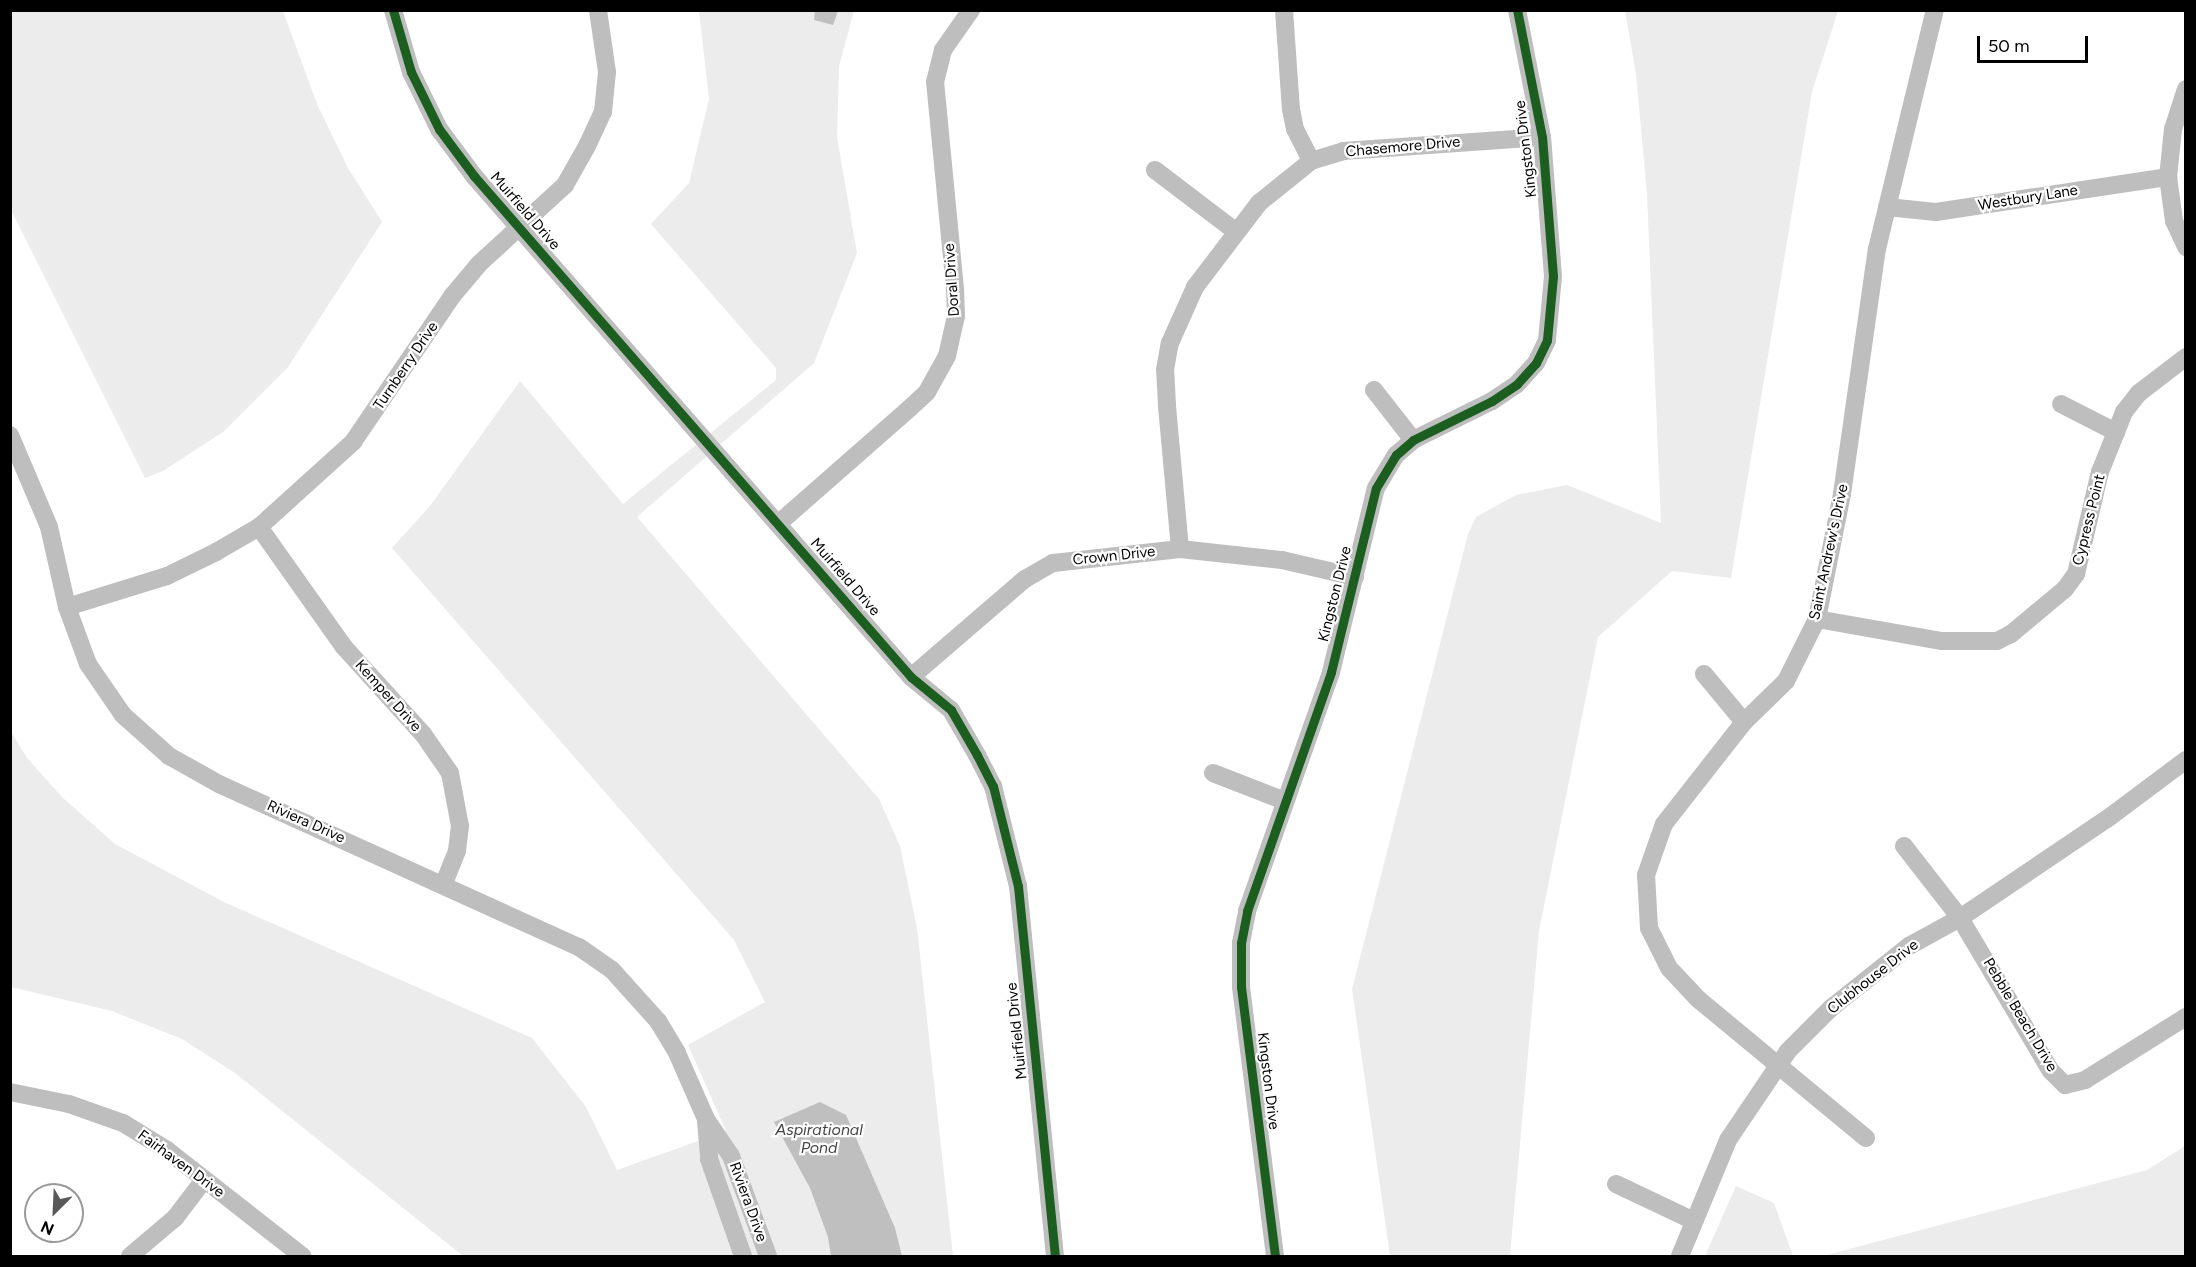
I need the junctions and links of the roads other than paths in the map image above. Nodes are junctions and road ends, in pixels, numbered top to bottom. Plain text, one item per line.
1 (393, 10) edge
2 (598, 10) edge
3 (971, 10) edge
4 (1284, 10) edge
5 (1517, 10) edge
6 (1935, 10) edge
7 (2186, 89) edge
8 (1542, 137) junction
9 (1311, 161) junction
10 (1155, 170) dead end
11 (2168, 177) junction
12 (1887, 207) junction
13 (519, 226) junction
14 (1235, 231) junction
15 (2186, 247) edge
16 (2186, 357) edge
17 (1374, 390) dead end
18 (2061, 404) dead end
19 (2116, 432) junction
20 (10, 435) edge
21 (1413, 440) junction
22 (779, 523) junction
23 (259, 527) junction
24 (1180, 549) junction
25 (1355, 577) junction
26 (67, 607) junction
27 (1817, 619) junction
28 (1704, 674) dead end
29 (911, 676) junction
30 (1744, 722) junction
31 (2186, 760) edge
32 (1213, 773) dead end
33 (1285, 801) junction
34 (1904, 846) dead end
35 (444, 883) junction
36 (1960, 918) junction
37 (2186, 1017) edge
38 (1777, 1066) junction
39 (10, 1092) edge
40 (706, 1119) junction
41 (1866, 1138) dead end
42 (204, 1180) junction
43 (1616, 1184) dead end
44 (1694, 1221) junction
45 (130, 1257) edge
46 (302, 1257) edge
47 (743, 1257) edge
48 (768, 1257) edge
49 (1055, 1257) edge
50 (1275, 1257) edge
51 (1680, 1257) edge

1 - 13 street, Muirfield Drive
2 - 13 street, Turnberry Drive
3 - 22 street, Doral Drive
4 - 9 street
5 - 8 street, Kingston Drive
6 - 12 street, Saint Andrew's Drive
7 - 11 street
8 - 9 street, Chasemore Drive
8 - 21 street, Kingston Drive
9 - 14 street, Chasemore Drive
10 - 14 street
11 - 12 street, Westbury Lane
11 - 15 street
12 - 27 street, Saint Andrew's Drive
13 - 22 street, Muirfield Drive
13 - 23 street, Turnberry Drive
14 - 24 street, Chasemore Drive
16 - 19 street, Cypress Point
17 - 21 street
18 - 19 street
19 - 27 street, Cypress Point
20 - 26 street, Riviera Drive
21 - 25 street, Kingston Drive
22 - 29 street, Muirfield Drive
23 - 26 street, Turnberry Drive
23 - 35 street, Kemper Drive
24 - 25 street, Crown Drive
24 - 29 street, Crown Drive
25 - 33 street, Kingston Drive
26 - 35 street, Riviera Drive
27 - 30 street, Saint Andrew's Drive
28 - 30 street
29 - 49 street, Muirfield Drive
30 - 38 street, Saint Andrew's Drive
31 - 36 street, Clubhouse Drive
32 - 33 street
33 - 50 street, Kingston Drive
34 - 36 street
35 - 40 street, Riviera Drive
36 - 37 street, Pebble Beach Drive
36 - 38 street, Clubhouse Drive
38 - 41 street, Saint Andrew's Drive
38 - 44 street, Clubhouse Drive
39 - 42 street, Fairhaven Drive
40 - 47 street, Riviera Drive
40 - 48 street, Riviera Drive
42 - 45 street
42 - 46 street, Fairhaven Drive
43 - 44 street
44 - 51 street, Clubhouse Drive

